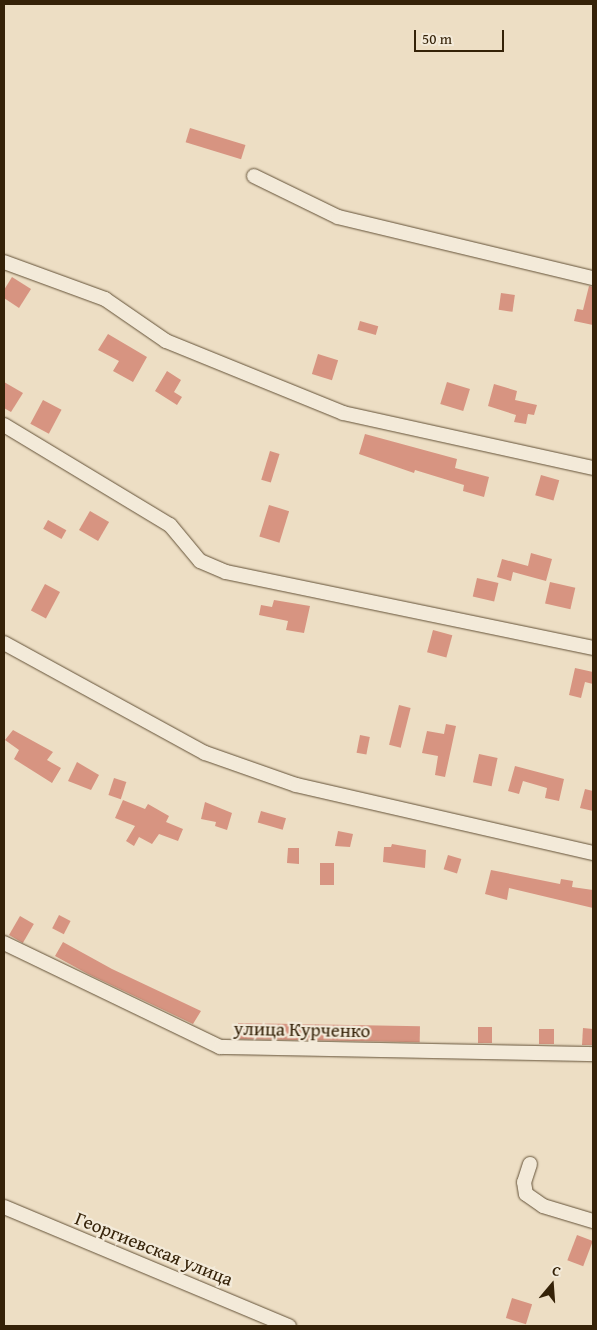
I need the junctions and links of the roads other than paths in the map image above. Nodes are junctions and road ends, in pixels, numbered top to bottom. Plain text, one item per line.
1 (254, 176) dead end
2 (4, 262) edge
3 (593, 278) edge
4 (4, 425) edge
5 (593, 468) edge
6 (4, 643) edge
7 (593, 648) edge
8 (593, 853) edge
9 (4, 943) edge
10 (593, 1054) edge
11 (530, 1164) dead end
12 (4, 1207) edge
13 (593, 1221) edge
14 (289, 1326) edge

1 - 3 street
2 - 5 street
4 - 7 street
6 - 8 street
9 - 10 street, улица Курченко
11 - 13 street
12 - 14 street, Георгиевская улица

